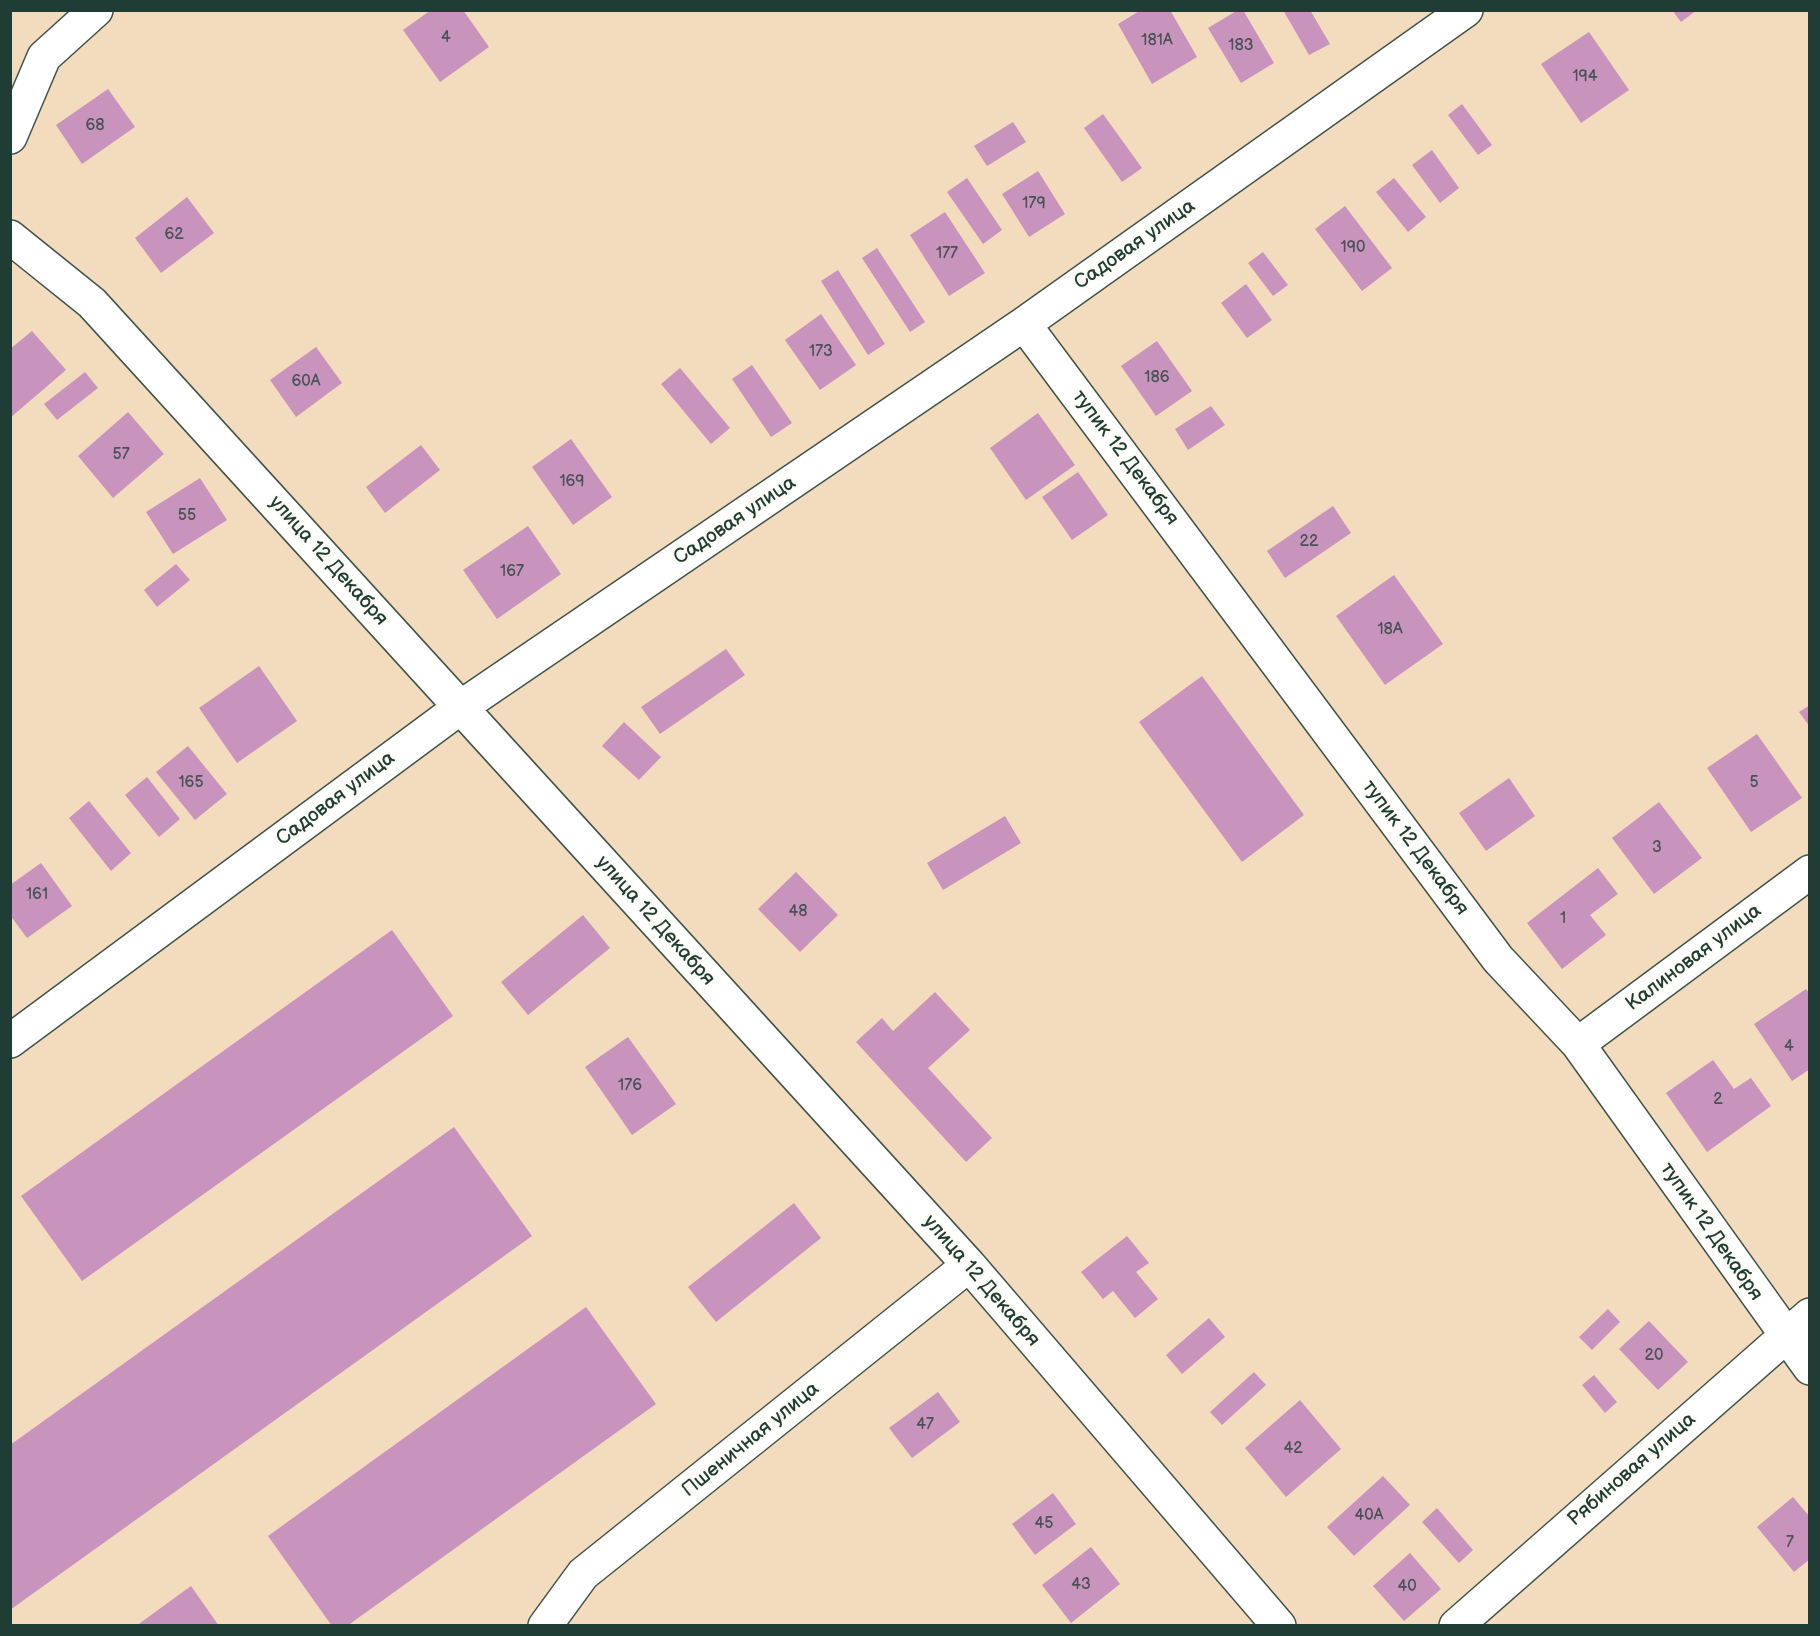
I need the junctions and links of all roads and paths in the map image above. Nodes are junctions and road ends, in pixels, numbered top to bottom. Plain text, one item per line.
1 (96, 10) edge
2 (1466, 10) edge
3 (10, 137) edge
4 (10, 237) edge
5 (1024, 324) junction
6 (461, 707) junction
7 (1809, 872) edge
8 (10, 1041) edge
9 (1578, 1044) junction
10 (969, 1265) junction
11 (1809, 1315) edge
12 (1784, 1335) junction
13 (1809, 1368) edge
14 (545, 1626) edge
15 (1279, 1626) edge
16 (1456, 1626) edge

1 - 3 street
2 - 5 street, Садовая улица
4 - 6 street, улица 12 Декабря
5 - 6 street, Садовая улица
5 - 9 street, тупик 12 Декабря
6 - 8 street, Садовая улица
6 - 10 street, улица 12 Декабря
7 - 9 street, Калиновая улица
9 - 12 street, тупик 12 Декабря
10 - 14 street, Пшеничная улица
10 - 15 street, улица 12 Декабря
11 - 12 street, Рябиновая улица
12 - 13 street, тупик 12 Декабря
12 - 16 street, Рябиновая улица

